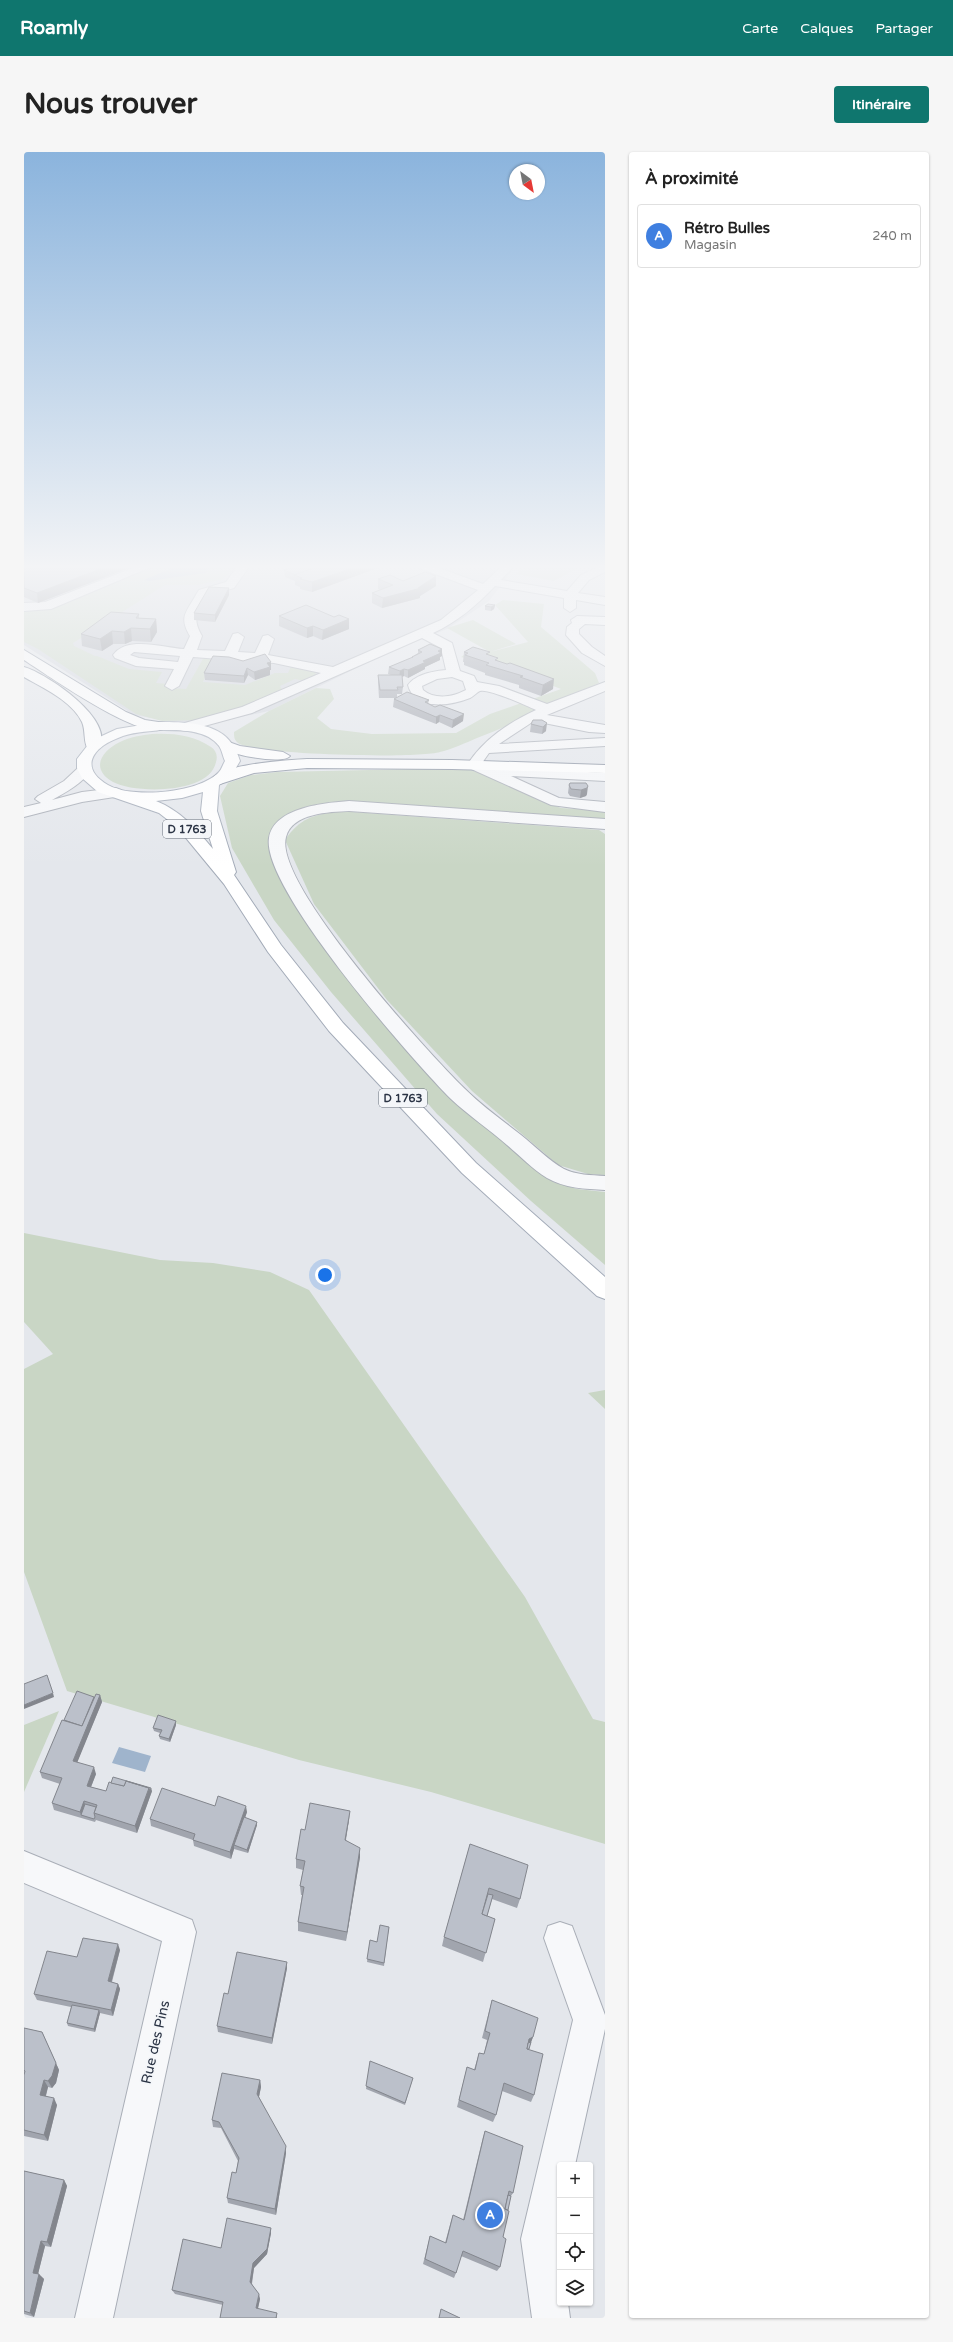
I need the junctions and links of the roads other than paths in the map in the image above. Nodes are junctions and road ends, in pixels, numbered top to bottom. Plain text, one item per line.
1 (42, 665) edge
2 (171, 665) edge
3 (312, 665) edge
4 (350, 665) edge
5 (452, 665) edge
6 (182, 666) joint
7 (24, 671) edge
8 (334, 672) junction
9 (454, 673) junction
10 (172, 686) dead end
11 (473, 686) junction
12 (605, 686) edge
13 (296, 689) junction
14 (550, 710) junction
15 (534, 717) junction
16 (160, 726) junction
17 (186, 728) junction
18 (605, 728) edge
19 (605, 742) edge
20 (224, 743) junction
21 (93, 746) junction
22 (605, 754) edge
23 (479, 757) junction
24 (605, 769) edge
25 (84, 770) junction
26 (491, 771) junction
27 (605, 777) edge
28 (215, 782) junction
29 (122, 794) junction
30 (605, 807) edge
31 (24, 808) edge
32 (24, 812) edge
33 (605, 824) edge
34 (231, 880) junction
35 (605, 1184) edge
36 (605, 1290) edge
37 (24, 1867) edge
38 (560, 1938) dead end
39 (94, 2318) edge
40 (551, 2318) edge

1 - 16 main road
2 - 6 street
3 - 8 street
4 - 8 street
5 - 9 street
6 - 10 street
7 - 21 main road
8 - 13 street
9 - 11 street
9 - 11 street
11 - 14 street
12 - 14 street
13 - 17 street
13 - 20 street
14 - 15 street
15 - 18 street
15 - 23 street
16 - 17 main road
16 - 21 main road
17 - 20 main road
19 - 23 street
20 - 23 main road
20 - 28 main road
21 - 25 main road
22 - 23 main road
23 - 24 main road
23 - 26 street
23 - 28 main road
25 - 29 main road
25 - 31 street
26 - 27 street
26 - 30 street
28 - 29 main road
28 - 34 main road, D 1763
29 - 32 street
29 - 34 main road, D 1763
33 - 35 street
34 - 36 main road, D 1763
37 - 39 street, Rue des Pins
38 - 40 street

